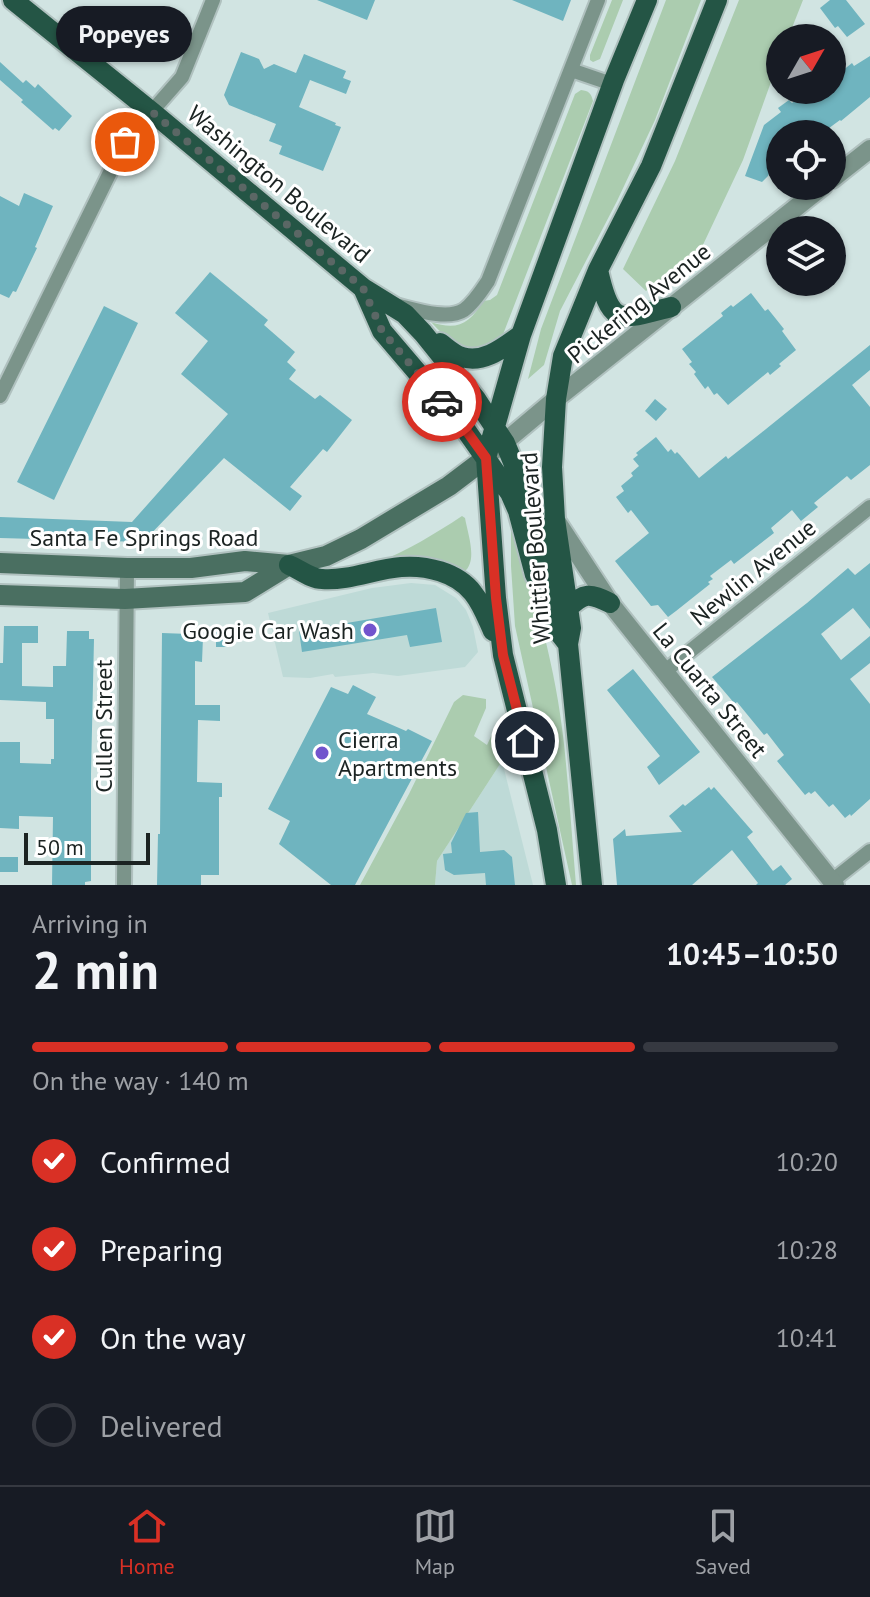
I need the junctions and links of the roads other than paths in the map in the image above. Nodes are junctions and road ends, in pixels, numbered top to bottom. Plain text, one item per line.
1 (13, 0) edge
2 (213, 0) edge
3 (598, 0) edge
4 (647, 0) edge
5 (717, 0) edge
6 (571, 70) junction
7 (612, 84) junction
8 (152, 112) junction
9 (870, 149) edge
10 (846, 168) edge
11 (805, 200) edge
12 (598, 270) junction
13 (363, 288) junction
14 (387, 303) junction
15 (671, 307) junction
16 (423, 333) junction
17 (521, 335) junction
18 (0, 396) edge
19 (556, 399) junction
20 (500, 435) junction
21 (486, 458) junction
22 (870, 507) edge
23 (555, 519) junction
24 (0, 563) edge
25 (289, 565) junction
26 (127, 568) junction
27 (0, 595) edge
28 (125, 599) junction
29 (610, 603) junction
30 (559, 607) junction
31 (503, 655) junction
32 (664, 672) junction
33 (870, 851) edge
34 (834, 883) edge
35 (124, 885) edge
36 (556, 885) edge
37 (592, 885) edge

1 - 8 main road, Washington Boulevard
2 - 8 street
3 - 6 street
4 - 7 main road, Whittier Boulevard
5 - 12 main road, Whittier Boulevard
6 - 7 street
6 - 14 street
7 - 17 main road, Whittier Boulevard
8 - 13 main road, Washington Boulevard
8 - 18 street
9 - 10 street
11 - 15 street, Pickering Avenue
12 - 15 main road
12 - 19 main road, Whittier Boulevard
13 - 14 main road, Washington Boulevard
13 - 21 main road, Washington Boulevard
14 - 16 main road, Washington Boulevard
15 - 19 street, Pickering Avenue
16 - 17 main road
16 - 20 main road, Washington Boulevard
17 - 20 main road, Whittier Boulevard
19 - 20 street, Pickering Avenue
19 - 23 main road, Whittier Boulevard
20 - 21 main road, Whittier Boulevard
20 - 30 main road, Washington Boulevard
21 - 25 main road, Santa Fe Springs Road
21 - 30 main road, Washington Boulevard
21 - 31 main road, Whittier Boulevard
22 - 32 street, Newlin Avenue
23 - 29 street, La Cuarta Street
23 - 30 main road, Whittier Boulevard
24 - 26 main road, Santa Fe Springs Road
25 - 26 main road, Santa Fe Springs Road
25 - 28 main road, Santa Fe Springs Road
25 - 31 main road
26 - 28 street, Cullen Street
27 - 28 main road, Santa Fe Springs Road
28 - 35 street, Cullen Street
29 - 30 main road
29 - 32 street, La Cuarta Street
30 - 37 main road, Whittier Boulevard
31 - 36 main road, Whittier Boulevard
32 - 34 street, La Cuarta Street
33 - 34 street

